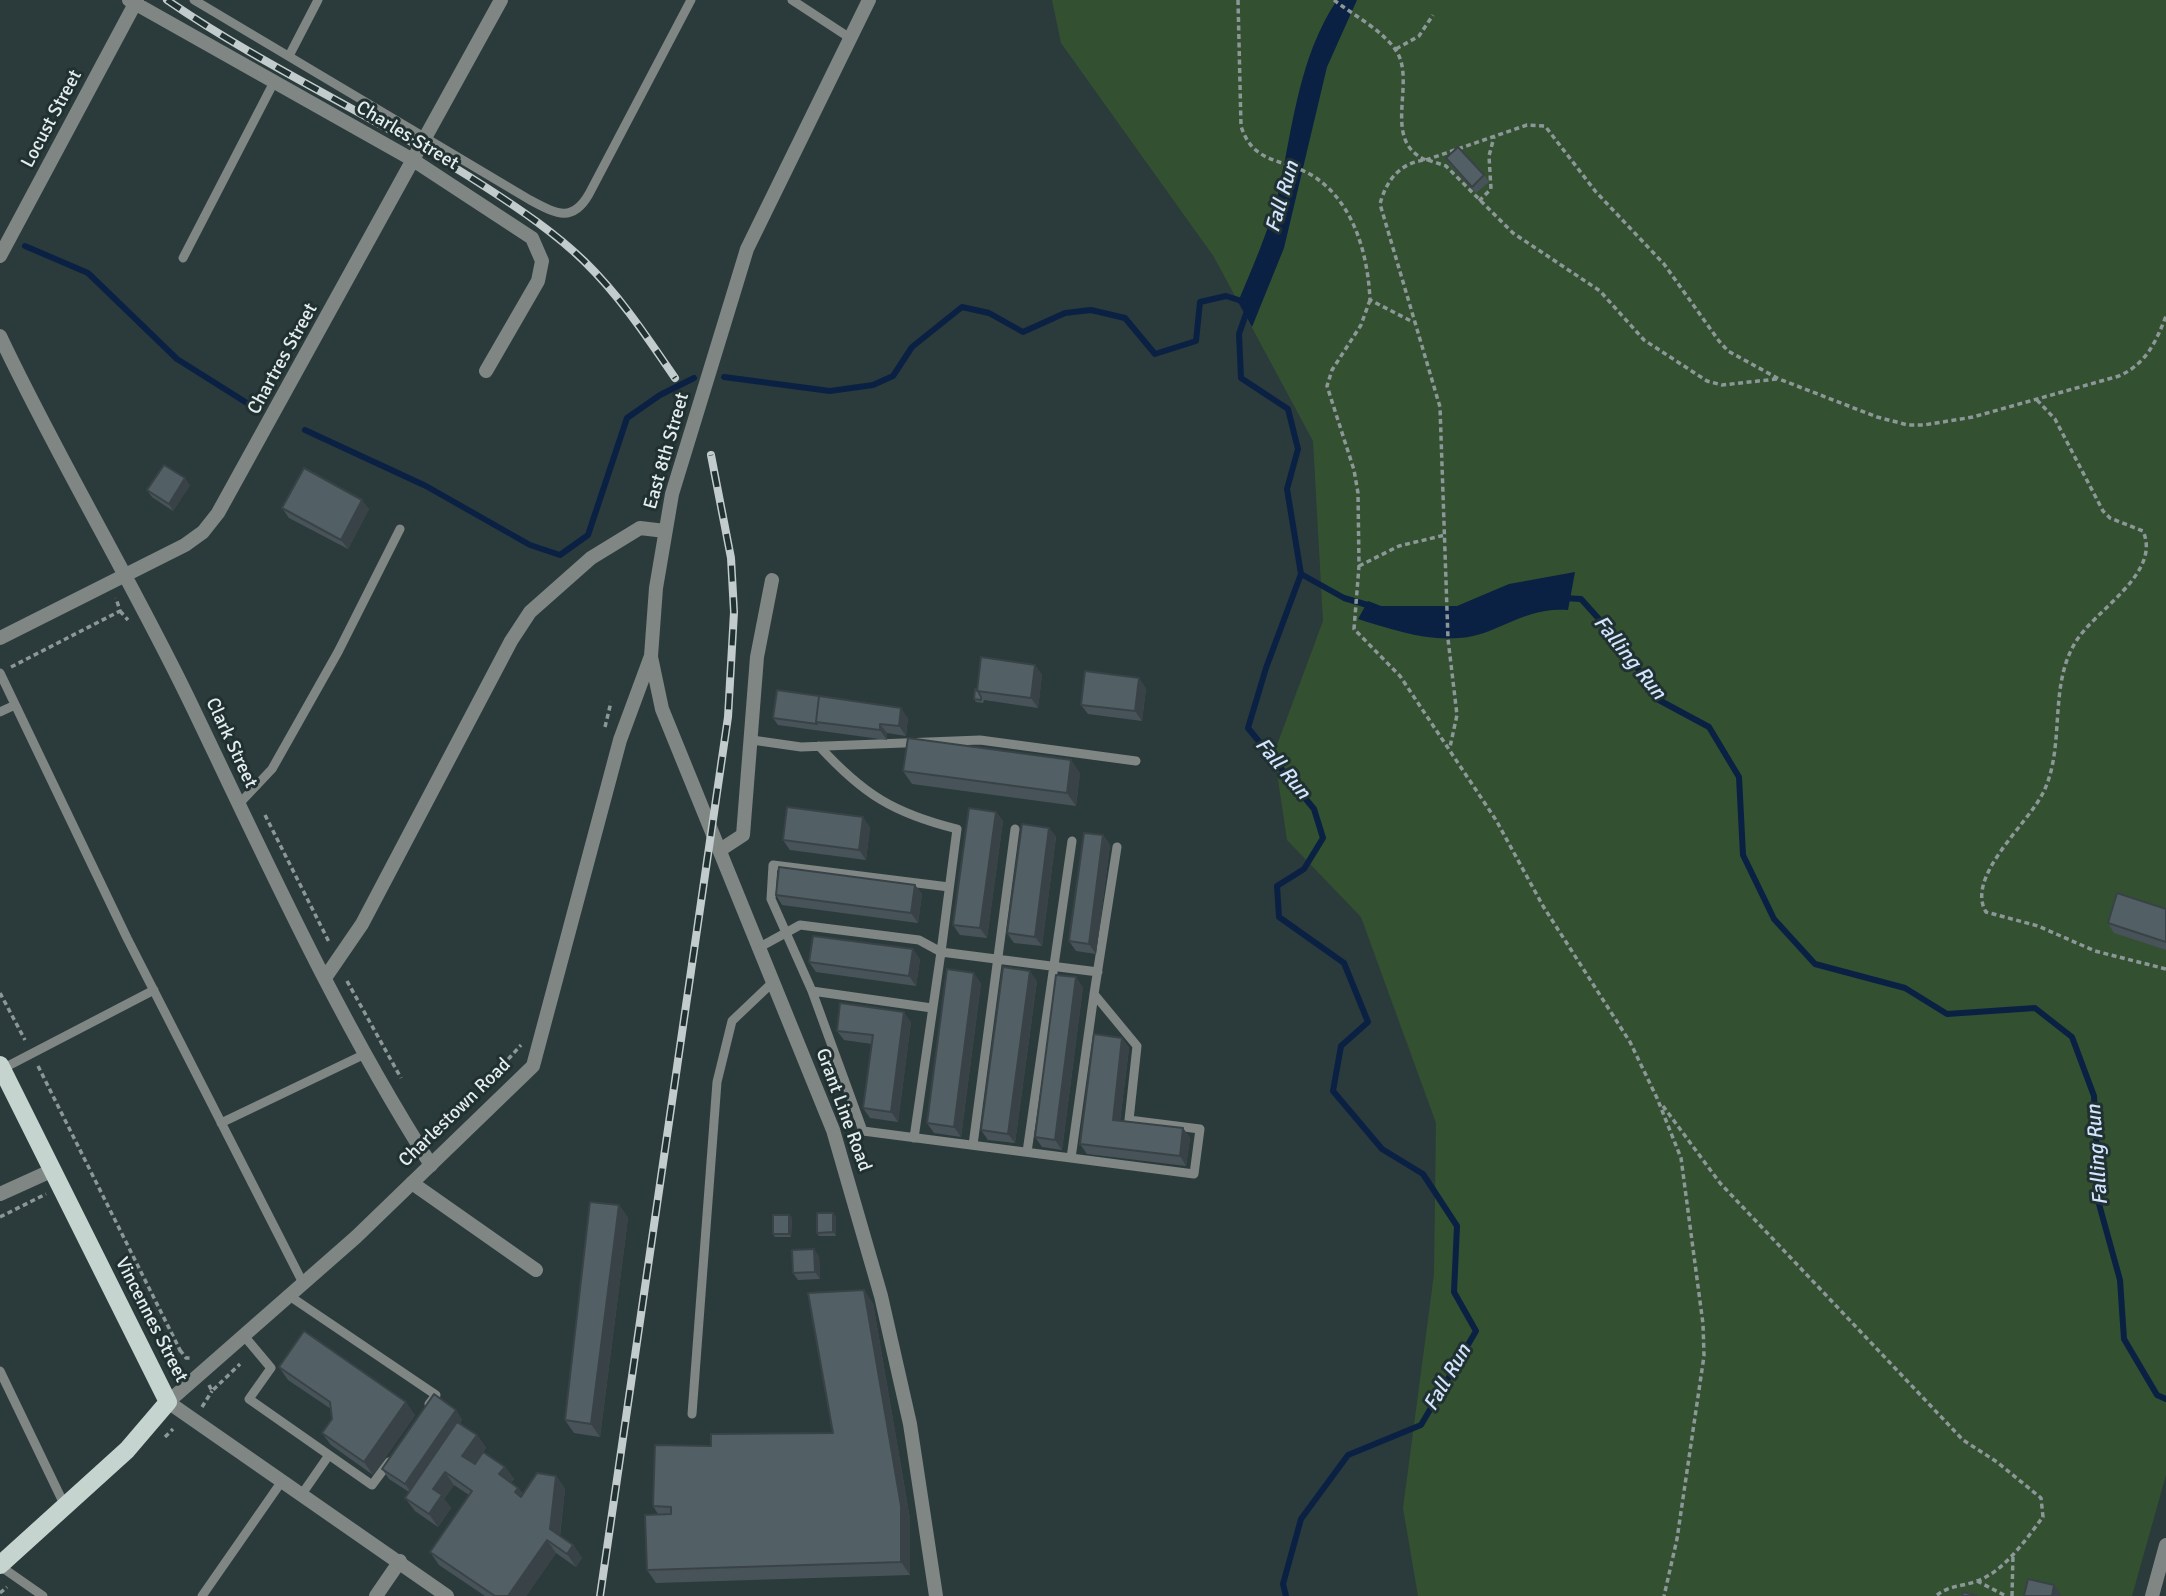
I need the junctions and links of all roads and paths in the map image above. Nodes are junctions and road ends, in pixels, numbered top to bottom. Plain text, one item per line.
1 (194, 0) edge
2 (318, 0) edge
3 (501, 0) edge
4 (691, 0) edge
5 (869, 0) edge
6 (1238, 0) edge
7 (1334, 0) edge
8 (134, 1) edge
9 (795, 1) edge
10 (1433, 15) dead end
11 (850, 38) junction
12 (1396, 50) junction
13 (289, 56) junction
14 (274, 82) junction
15 (426, 137) junction
16 (1494, 137) junction
17 (414, 160) junction
18 (1426, 160) junction
19 (1479, 201) junction
20 (0, 256) edge
21 (183, 258) dead end
22 (1370, 300) junction
23 (2166, 316) edge
24 (1412, 321) junction
25 (0, 336) edge
26 (486, 371) dead end
27 (1779, 379) junction
28 (2037, 400) junction
29 (400, 529) dead end
30 (665, 531) junction
31 (1445, 535) junction
32 (1359, 566) junction
33 (125, 577) junction
34 (772, 579) dead end
35 (120, 611) dead end
36 (136, 629) dead end
37 (0, 638) edge
38 (651, 656) junction
39 (0, 673) edge
40 (611, 702) dead end
41 (15, 705) junction
42 (0, 712) edge
43 (605, 729) dead end
44 (752, 740) junction
45 (819, 746) junction
46 (1450, 747) junction
47 (1136, 761) dead end
48 (253, 792) junction
49 (238, 805) junction
50 (1015, 829) dead end
51 (1072, 841) dead end
52 (1117, 847) dead end
53 (720, 850) junction
54 (949, 887) junction
55 (788, 933) junction
56 (760, 947) junction
57 (940, 952) junction
58 (997, 959) junction
59 (338, 961) junction
60 (1053, 966) junction
61 (2166, 969) edge
62 (1098, 972) junction
63 (325, 978) junction
64 (774, 982) junction
65 (154, 990) junction
66 (812, 990) junction
67 (0, 993) edge
68 (1094, 994) junction
69 (933, 1007) junction
70 (524, 1034) dead end
71 (32, 1054) junction
72 (365, 1054) junction
73 (1, 1067) edge
74 (406, 1088) dead end
75 (1657, 1098) junction
76 (470, 1101) dead end
77 (221, 1123) junction
78 (914, 1138) junction
79 (973, 1145) junction
80 (1027, 1152) junction
81 (1072, 1158) junction
82 (431, 1164) junction
83 (46, 1174) junction
84 (412, 1183) junction
85 (47, 1193) junction
86 (0, 1194) edge
87 (51, 1200) dead end
88 (0, 1217) edge
89 (536, 1270) dead end
90 (304, 1285) junction
91 (291, 1297) junction
92 (246, 1337) junction
93 (255, 1349) junction
94 (180, 1350) junction
95 (150, 1365) junction
96 (0, 1371) edge
97 (204, 1372) junction
98 (168, 1402) junction
99 (692, 1414) dead end
100 (420, 1417) edge
101 (396, 1451) edge
102 (329, 1455) junction
103 (282, 1481) junction
104 (302, 1494) junction
105 (64, 1504) junction
106 (2166, 1545) edge
107 (2013, 1554) junction
108 (400, 1561) junction
109 (0, 1566) edge
110 (1977, 1581) junction
111 (43, 1596) edge
112 (202, 1596) edge
113 (376, 1596) edge
114 (447, 1596) edge
115 (936, 1596) edge
116 (1664, 1596) edge
117 (1936, 1596) edge
118 (2006, 1596) edge
119 (2012, 1596) edge
120 (2152, 1596) edge

1 - 13 lane
2 - 13 lane
3 - 15 street, Chartres Street
4 - 15 lane
5 - 11 street, East 8th Street
6 - 22 path
7 - 12 path
8 - 14 street, Charles Street
8 - 20 street, Locust Street
9 - 11 lane
10 - 12 path
11 - 30 street, East 8th Street
12 - 18 path
13 - 15 lane
14 - 17 street, Charles Street
14 - 21 lane
15 - 17 street, Chartres Street
16 - 18 path
16 - 19 path
16 - 27 path
17 - 26 street, Charles Street
17 - 33 street, Chartres Street
18 - 19 path
18 - 24 path
19 - 27 path
22 - 24 path
22 - 32 path
23 - 28 path
24 - 31 path
25 - 33 street, Clark Street
27 - 28 path
28 - 61 path
29 - 48 lane
30 - 38 street, Charlestown Road
30 - 59 street, East 8th Street
31 - 32 path
31 - 46 path
32 - 46 path
33 - 37 street, Chartres Street
33 - 49 street, Clark Street
34 - 44 street
35 - 36 path
38 - 53 street, Grant Line Road
38 - 82 street, Charlestown Road
39 - 41 lane
40 - 43 path
41 - 42 lane
41 - 65 lane
44 - 45 lane
44 - 53 street
45 - 47 lane
45 - 54 lane
46 - 75 path
48 - 49 lane
48 - 59 path
49 - 63 street, Clark Street
50 - 58 lane
51 - 60 lane
52 - 62 lane
53 - 56 street, Grant Line Road
54 - 55 lane
54 - 57 lane
55 - 56 lane
55 - 57 lane
55 - 66 lane
56 - 64 street, Grant Line Road
57 - 58 lane
57 - 69 lane
58 - 60 lane
58 - 79 lane
59 - 63 street, East 8th Street
59 - 74 path
60 - 62 lane
60 - 80 lane
62 - 68 lane
63 - 72 street, Clark Street
64 - 99 lane
64 - 115 street, Grant Line Road
65 - 71 lane
65 - 77 lane
66 - 69 lane
66 - 78 lane
67 - 71 path
68 - 81 lane
68 - 81 lane
69 - 78 lane
70 - 76 path
71 - 73 lane
71 - 94 path
72 - 77 lane
72 - 82 street, Clark Street
73 - 83 main road, Vincennes Street
75 - 107 path
75 - 116 path
77 - 90 lane
78 - 79 lane
79 - 80 lane
80 - 81 lane
82 - 84 street, Charlestown Road
83 - 85 path
83 - 86 street
83 - 95 main road, Vincennes Street
84 - 89 street
84 - 90 street, Charlestown Road
85 - 87 path
85 - 88 path
90 - 91 street, Charlestown Road
91 - 92 street, Charlestown Road
91 - 100 lane
92 - 93 lane
92 - 97 street, Charlestown Road
93 - 97 path
93 - 102 lane
94 - 95 path
94 - 97 path
95 - 98 main road, Vincennes Street
96 - 105 lane
97 - 98 street, Charlestown Road
98 - 103 street, Vincennes Street
98 - 105 main road, Charlestown Road
101 - 102 lane
102 - 104 lane
103 - 104 street, Vincennes Street
103 - 112 lane
104 - 108 street, Vincennes Street
105 - 109 main road, Charlestown Road
106 - 120 street
107 - 110 path
107 - 119 path
108 - 113 street
108 - 114 street, Vincennes Street
109 - 111 lane
110 - 117 path
110 - 118 path

